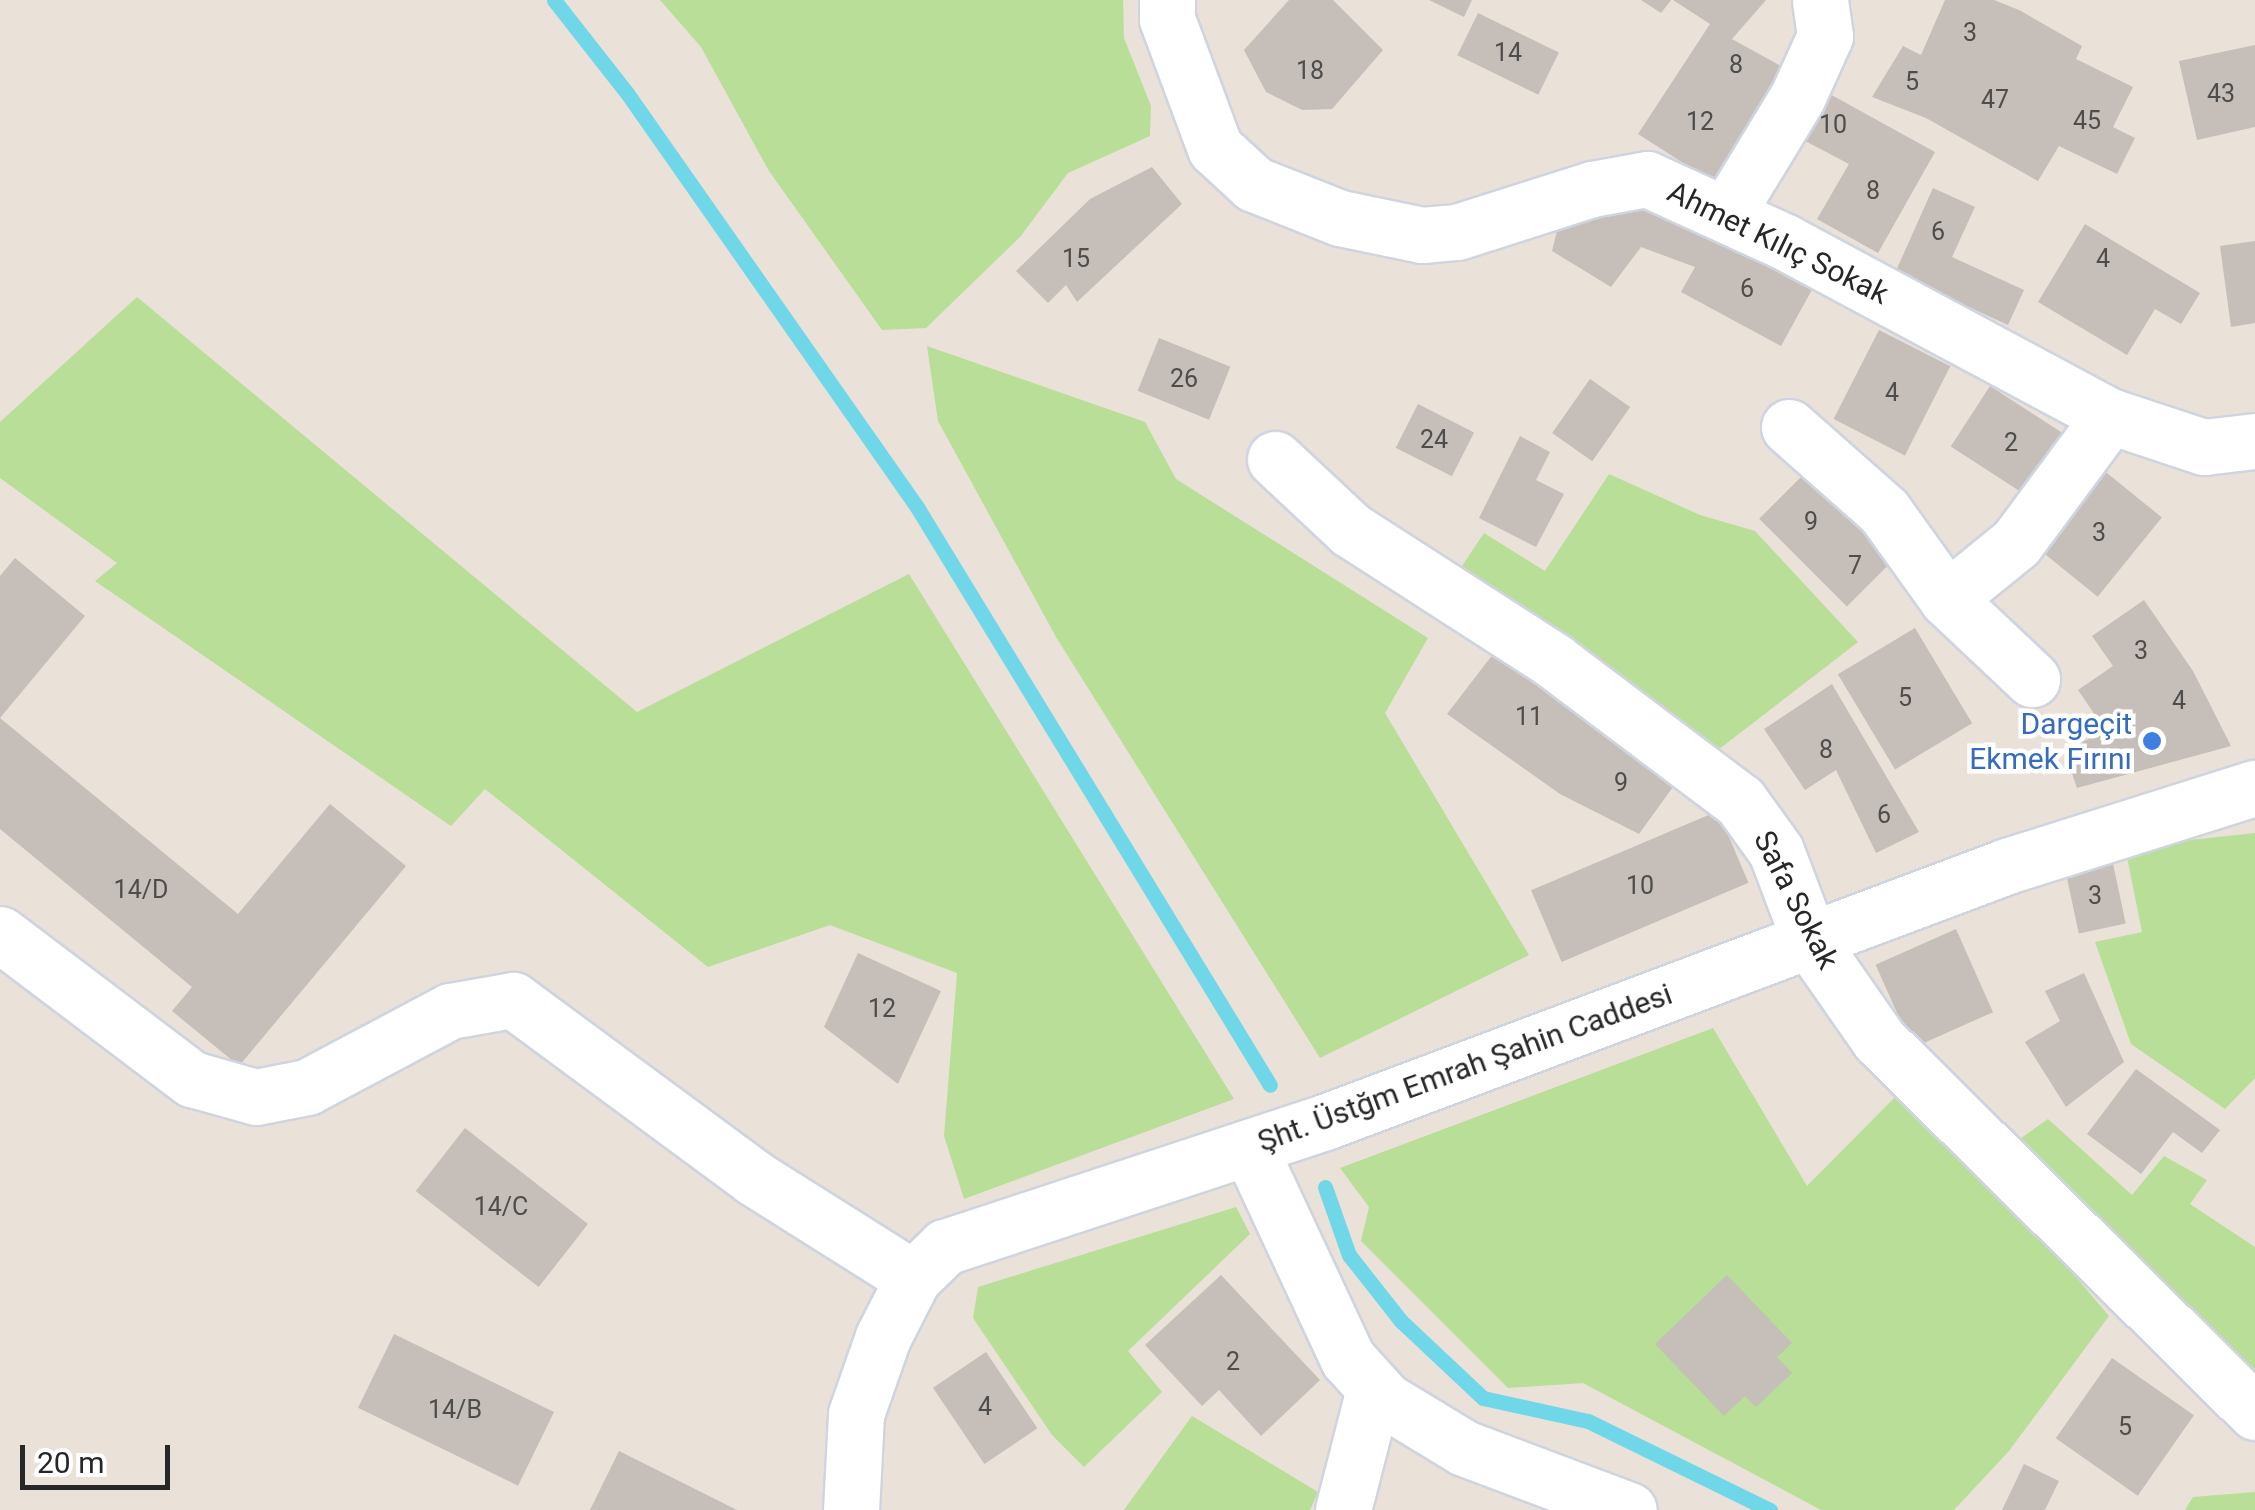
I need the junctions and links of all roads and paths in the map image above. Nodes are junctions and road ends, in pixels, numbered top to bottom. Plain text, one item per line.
1 (1167, 0) edge
2 (1820, 0) edge
3 (1728, 213) junction
4 (2110, 416) junction
5 (1788, 427) dead end
6 (2255, 442) edge
7 (1274, 460) dead end
8 (1947, 599) junction
9 (2032, 679) dead end
10 (2255, 788) edge
11 (0, 934) edge
12 (1810, 941) junction
13 (1249, 1147) junction
14 (914, 1278) junction
15 (1374, 1389) junction
16 (2255, 1412) edge
17 (851, 1510) edge
18 (1344, 1510) edge
19 (1629, 1510) edge

1 - 3 street, Ahmet Kılıç Sokak
2 - 3 street
3 - 4 street, Ahmet Kılıç Sokak
4 - 6 street, Ahmet Kılıç Sokak
4 - 8 street
5 - 8 street
7 - 12 street, Safa Sokak
8 - 9 street
10 - 12 street, Şht. Üstğm Emrah Şahin Caddesi
11 - 14 street
12 - 13 street, Şht. Üstğm Emrah Şahin Caddesi
12 - 16 street, Safa Sokak
13 - 14 street, Şht. Üstğm Emrah Şahin Caddesi
13 - 15 street
14 - 17 street, Şht. Üstğm Emrah Şahin Caddesi
15 - 18 street
15 - 19 street

